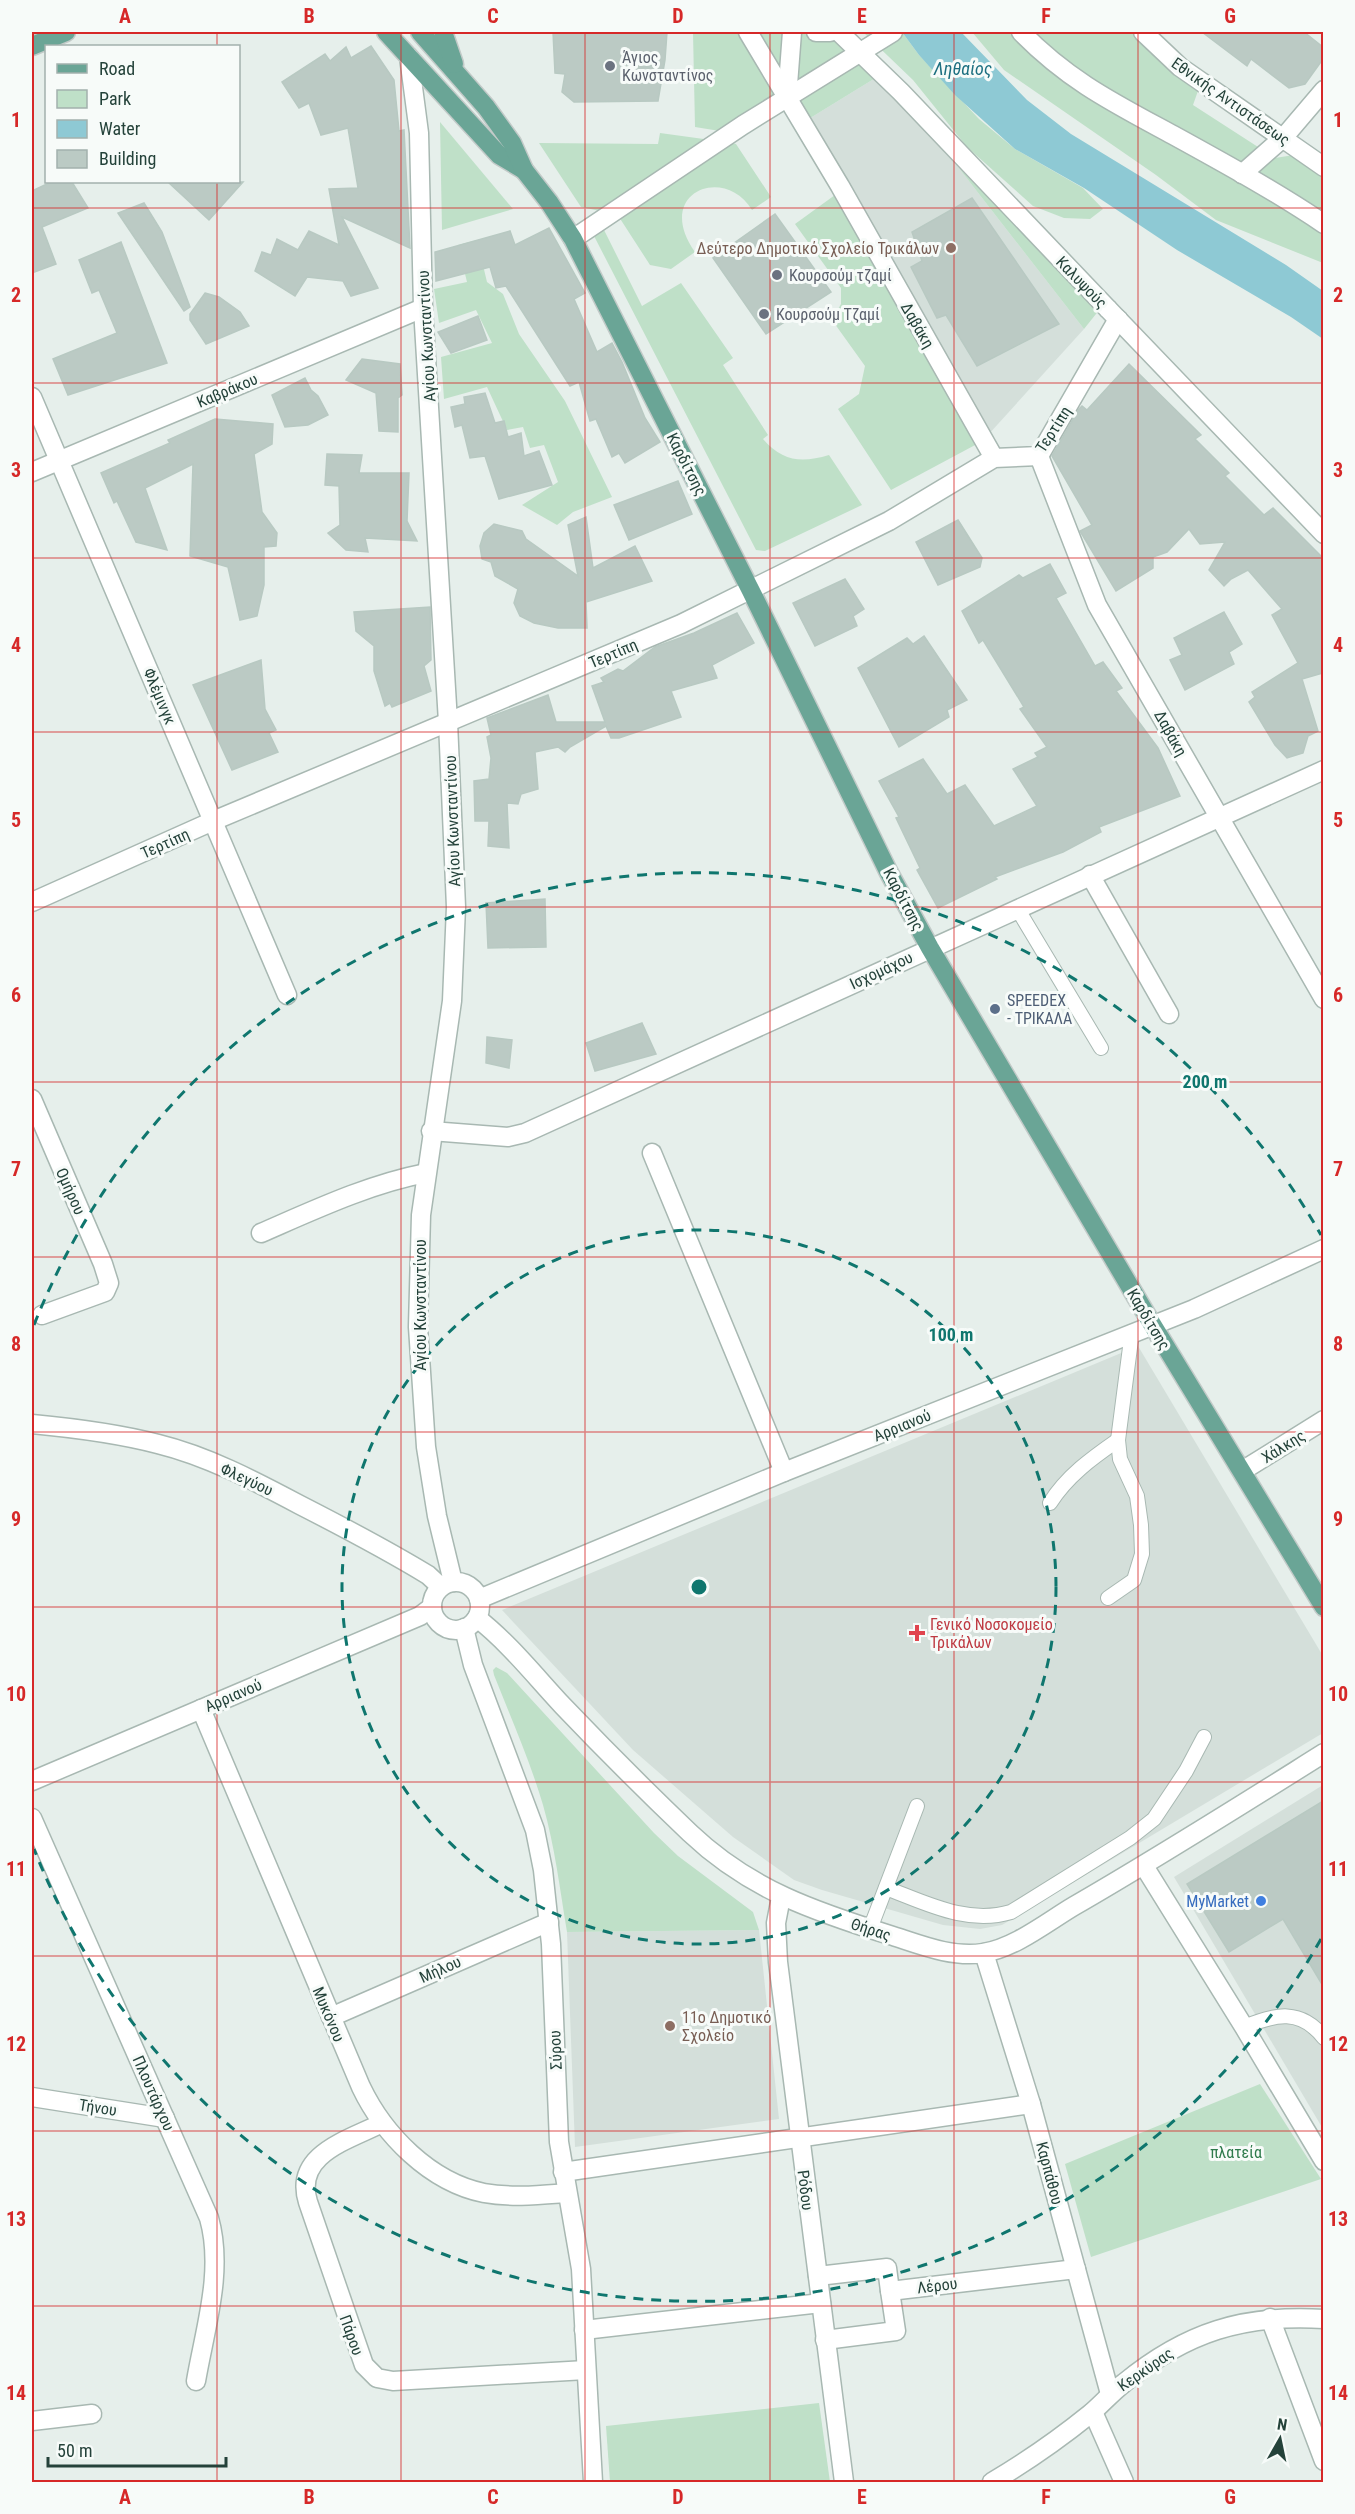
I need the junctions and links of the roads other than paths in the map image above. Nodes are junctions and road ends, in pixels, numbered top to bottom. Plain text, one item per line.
1 (66, 32) edge
2 (387, 32) edge
3 (420, 32) edge
4 (443, 32) edge
5 (748, 32) edge
6 (792, 32) edge
7 (816, 32) edge
8 (830, 32) edge
9 (839, 32) edge
10 (892, 32) edge
11 (1022, 32) edge
12 (1143, 32) edge
13 (32, 46) edge
14 (860, 51) junction
15 (409, 57) junction
16 (457, 74) junction
17 (1323, 90) edge
18 (787, 98) junction
19 (1284, 137) junction
20 (1323, 166) edge
21 (524, 170) junction
22 (1242, 174) junction
23 (1323, 224) edge
24 (573, 239) junction
25 (423, 308) junction
26 (1113, 314) junction
27 (32, 397) edge
28 (1040, 456) junction
29 (994, 458) junction
30 (59, 461) junction
31 (32, 472) edge
32 (1323, 534) edge
33 (751, 591) junction
34 (448, 722) junction
35 (1323, 770) edge
36 (1219, 819) junction
37 (213, 821) junction
38 (1090, 875) junction
39 (32, 902) edge
40 (1017, 908) junction
41 (930, 948) junction
42 (288, 995) dead end
43 (1323, 999) edge
44 (1169, 1014) dead end
45 (1101, 1048) dead end
46 (32, 1099) edge
47 (431, 1131) junction
48 (652, 1153) dead end
49 (426, 1173) junction
50 (261, 1233) dead end
51 (1323, 1249) edge
52 (42, 1315) dead end
53 (1152, 1324) junction
54 (1132, 1332) junction
55 (1323, 1420) edge
56 (32, 1424) edge
57 (1118, 1440) junction
58 (1242, 1471) junction
59 (784, 1472) junction
60 (1050, 1503) dead end
61 (1318, 1583) edge
62 (447, 1585) junction
63 (1108, 1598) dead end
64 (479, 1599) junction
65 (432, 1607) junction
66 (1323, 1607) edge
67 (470, 1623) junction
68 (201, 1709) junction
69 (1204, 1737) dead end
70 (1323, 1753) edge
71 (32, 1781) edge
72 (917, 1806) dead end
73 (32, 1818) edge
74 (1144, 1866) junction
75 (886, 1888) junction
76 (781, 1897) junction
77 (549, 1922) junction
78 (870, 1929) junction
79 (984, 1953) junction
80 (331, 2017) junction
81 (1245, 2027) junction
82 (1323, 2038) edge
83 (32, 2097) edge
84 (1030, 2104) junction
85 (165, 2118) junction
86 (382, 2123) junction
87 (800, 2139) junction
88 (1323, 2162) edge
89 (563, 2172) junction
90 (567, 2193) junction
91 (1076, 2269) junction
92 (818, 2276) junction
93 (890, 2291) junction
94 (821, 2302) junction
95 (1270, 2318) junction
96 (1323, 2319) edge
97 (584, 2330) junction
98 (825, 2340) junction
99 (586, 2370) junction
100 (196, 2381) dead end
101 (1110, 2394) junction
102 (1093, 2412) junction
103 (92, 2414) dead end
104 (32, 2421) edge
105 (1323, 2461) edge
106 (593, 2482) edge
107 (844, 2482) edge
108 (992, 2482) edge
109 (1124, 2482) edge

1 - 13 main road
2 - 15 main road
3 - 16 main road
4 - 16 main road
5 - 18 street, Δαβάκη
6 - 18 street
7 - 8 street
9 - 14 street, Καλυψούς
10 - 14 street
11 - 22 street
12 - 19 street, Εθνικής Αντιστάσεως
14 - 18 street
14 - 26 street, Καλυψούς
15 - 21 main road
15 - 25 street, Αγίου Κωνσταντίνου
16 - 21 main road
17 - 19 street
18 - 24 street
18 - 29 street, Δαβάκη
19 - 20 street, Εθνικής Αντιστάσεως
19 - 22 street
21 - 24 main road, Καρδίτσης
22 - 23 street
24 - 33 main road, Καρδίτσης
25 - 30 street, Καβράκου
25 - 34 street, Αγίου Κωνσταντίνου
26 - 28 street, Τερτίπη
26 - 32 street, Καλυψούς
27 - 30 street, Φλέμινγκ
28 - 29 street, Τερτίπη
28 - 36 street, Δαβάκη
29 - 33 street, Τερτίπη
30 - 31 street, Καβράκου
30 - 37 street, Φλέμινγκ
33 - 34 street, Τερτίπη
33 - 41 main road, Καρδίτσης
34 - 37 street, Τερτίπη
34 - 47 street, Αγίου Κωνσταντίνου
35 - 36 street, Ισχομάχου
36 - 38 street, Ισχομάχου
36 - 43 street, Δαβάκη
37 - 39 street, Τερτίπη
37 - 42 street, Φλέμινγκ
38 - 40 street, Ισχομάχου
38 - 44 street
40 - 41 street, Ισχομάχου
40 - 45 lane
41 - 47 street, Ισχομάχου
41 - 53 main road, Καρδίτσης
46 - 52 street, Ομήρου
47 - 49 street, Αγίου Κωνσταντίνου
48 - 59 street
49 - 50 street
49 - 62 street, Αγίου Κωνσταντίνου
51 - 53 street, Αρριανού
53 - 54 street, Αρριανού
53 - 58 main road, Καρδίτσης
54 - 57 lane
54 - 59 street, Αρριανού
55 - 58 street, Χάλκης
56 - 62 street, Φλεγύου
57 - 60 lane
57 - 63 lane
58 - 61 main road, Καρδίτσης
59 - 64 street, Αρριανού
61 - 66 main road, Καρδίτσης
62 - 64 street
62 - 65 street
64 - 67 street
65 - 67 street
65 - 68 street, Αρριανού
67 - 76 street, Θήρας
67 - 77 street, Σύρου
68 - 71 street, Αρριανού
68 - 80 street, Μυκόνου
69 - 75 lane
70 - 74 street, Θήρας
72 - 75 lane
73 - 85 street, Πλουτάρχου
74 - 79 street, Θήρας
74 - 81 street
75 - 78 lane
76 - 78 street, Θήρας
76 - 87 street, Ρόδου
77 - 80 street, Μήλου
77 - 89 street, Σύρου
78 - 79 street, Θήρας
79 - 84 street, Καρπάθου
80 - 86 street, Μυκόνου
81 - 82 lane
81 - 88 street
83 - 85 street, Τήνου
84 - 87 street
84 - 91 street, Καρπάθου
85 - 100 street, Πλουτάρχου
86 - 90 street, Μυκόνου
86 - 99 street, Πάρου
87 - 89 street
87 - 92 street, Ρόδου
89 - 90 street, Σύρου
90 - 97 street, Σύρου
91 - 93 street, Λέρου
91 - 101 street, Καρπάθου
92 - 93 street
92 - 94 street, Ρόδου
93 - 98 street
94 - 97 street
94 - 98 street, Ρόδου
95 - 96 street, Κερκύρας
95 - 101 street, Κερκύρας
95 - 105 street
97 - 99 street, Σύρου
98 - 107 street, Ρόδου
99 - 106 street, Σύρου
101 - 102 street, Κερκύρας
102 - 108 street, Κερκύρας
102 - 109 street
103 - 104 street

